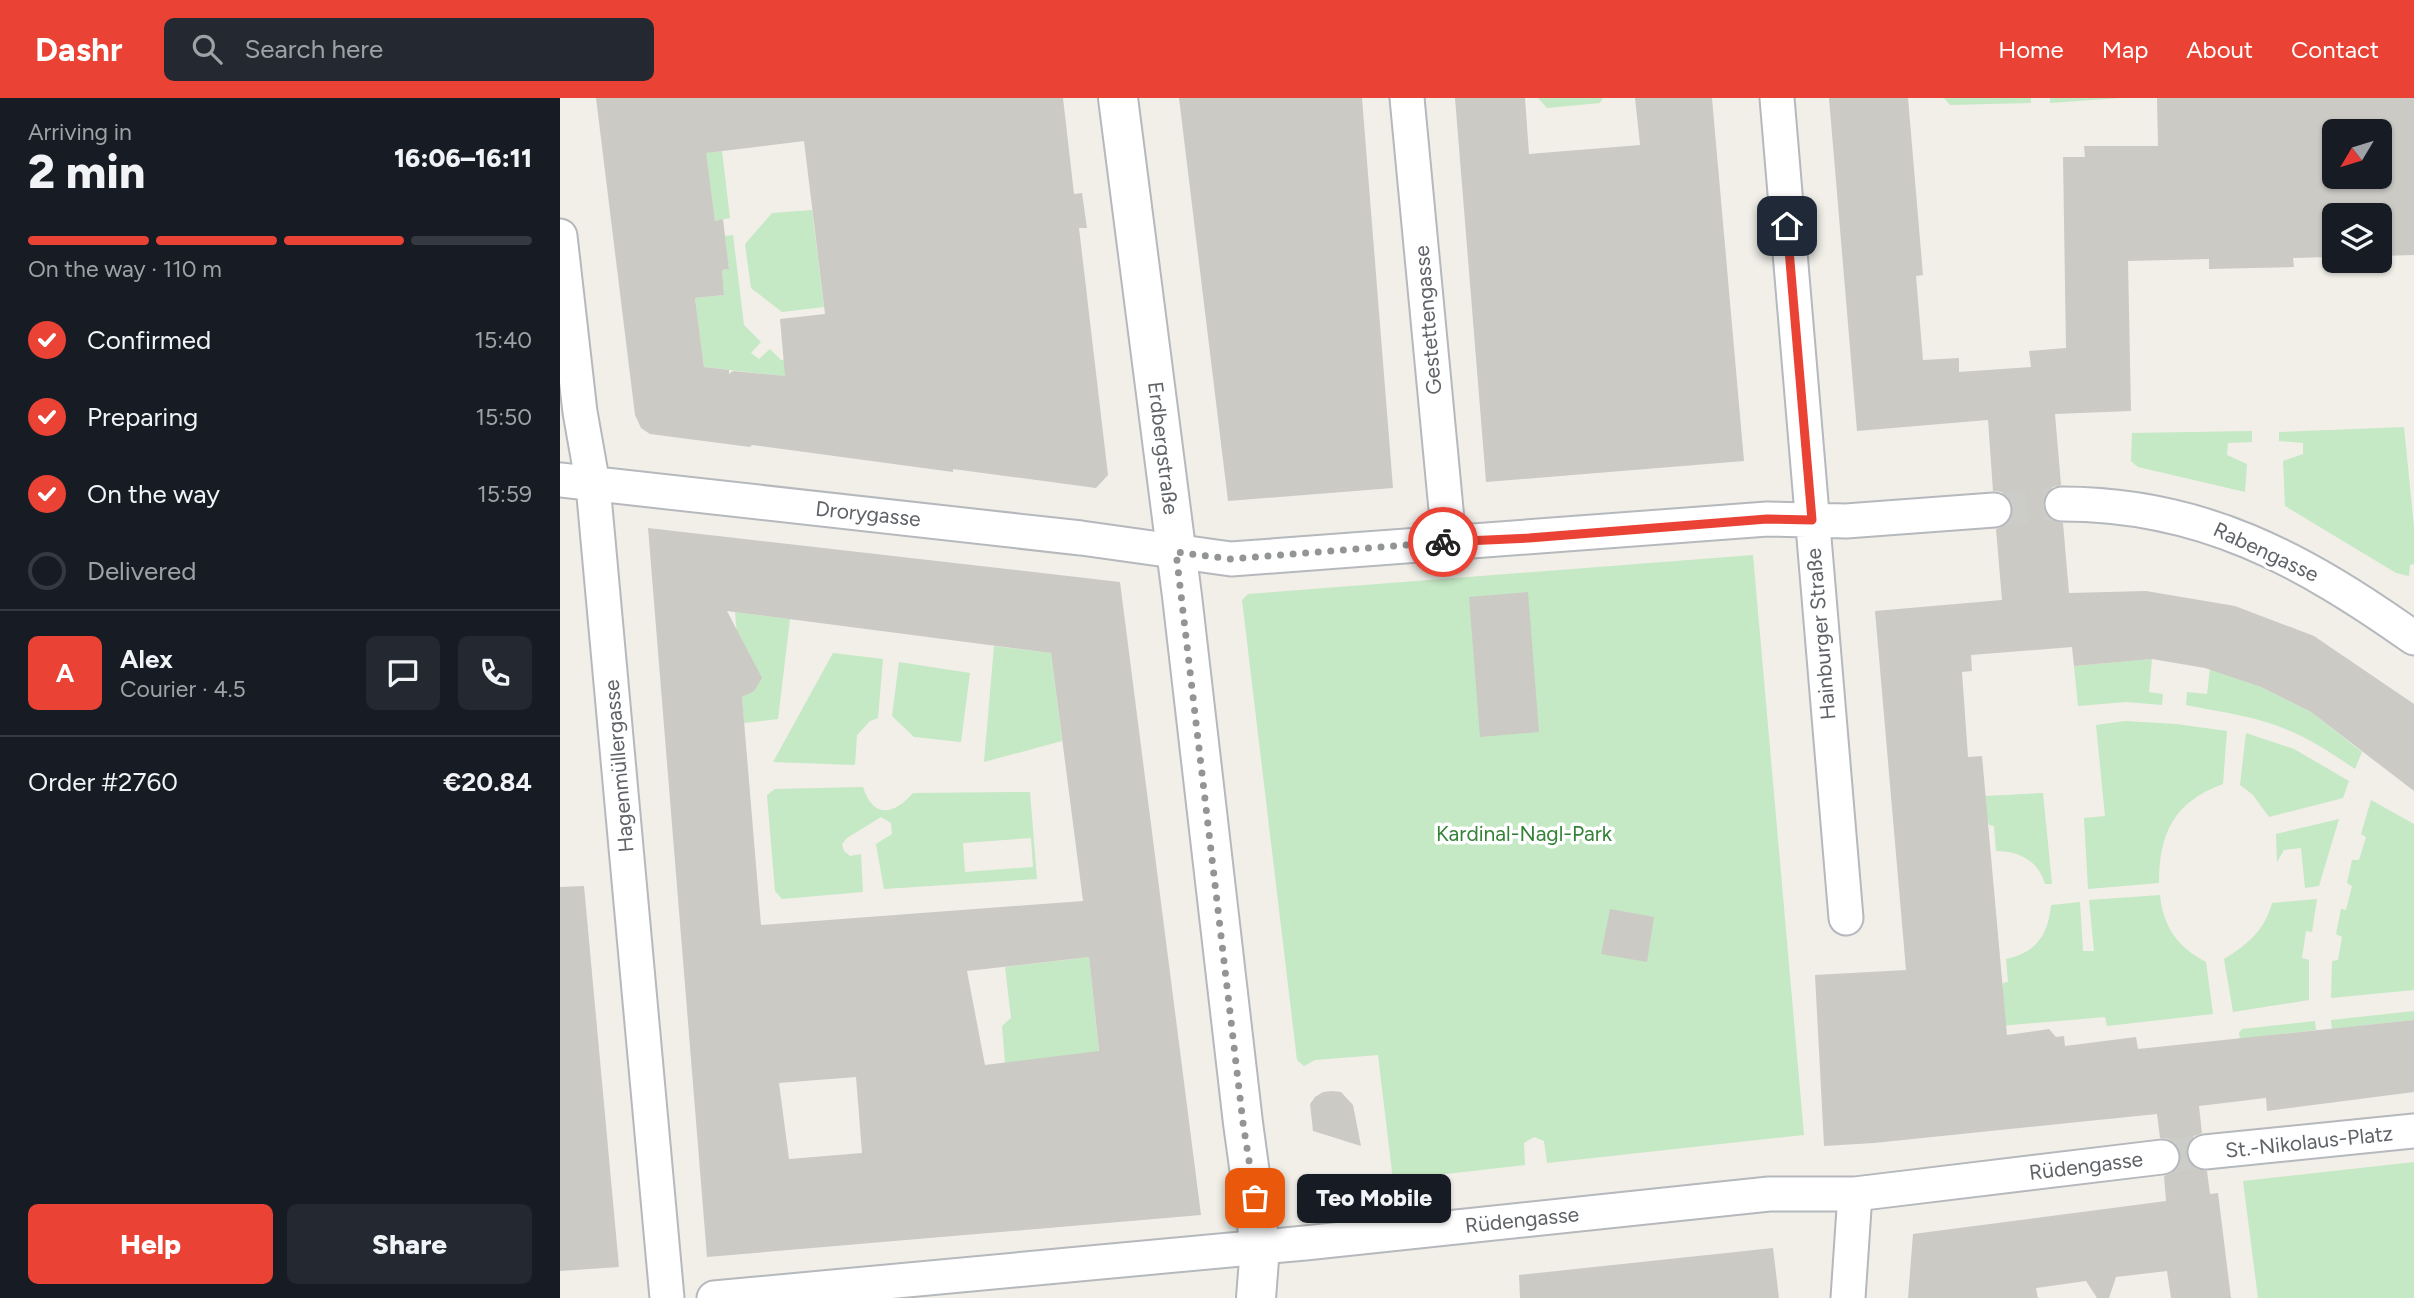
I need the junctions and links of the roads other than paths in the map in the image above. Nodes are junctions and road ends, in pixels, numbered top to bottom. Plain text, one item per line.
1 (1118, 98) edge
2 (1406, 98) edge
3 (1777, 98) edge
4 (560, 236) edge
5 (560, 480) edge
6 (593, 485) junction
7 (2062, 505) tunnel mouth
8 (1994, 510) tunnel mouth
9 (1812, 520) junction
10 (1449, 541) junction
11 (1176, 552) junction
12 (2414, 638) edge
13 (1846, 918) dead end
14 (2414, 1131) edge
15 (2205, 1152) tunnel mouth
16 (2162, 1157) tunnel mouth
17 (1855, 1194) junction
18 (1261, 1247) junction
19 (667, 1298) edge
20 (714, 1298) edge
21 (1256, 1298) edge
22 (1848, 1298) edge

1 - 11 street, Erdbergstraße
2 - 10 street, Gestettengasse
3 - 9 street, Hainburger Straße
4 - 6 street, Hagenmüllergasse
5 - 6 street, Drorygasse
6 - 11 street, Drorygasse
6 - 19 street, Hagenmüllergasse
7 - 12 street, Rabengasse
8 - 9 street
9 - 10 street, Drorygasse
9 - 13 street, Hainburger Straße
10 - 11 street, Drorygasse
11 - 18 street, Erdbergstraße
14 - 15 street, St.-Nikolaus-Platz
16 - 17 street, Rüdengasse
17 - 18 street, Rüdengasse
17 - 22 street
18 - 20 street, Rüdengasse
18 - 21 street, Erdbergstraße

